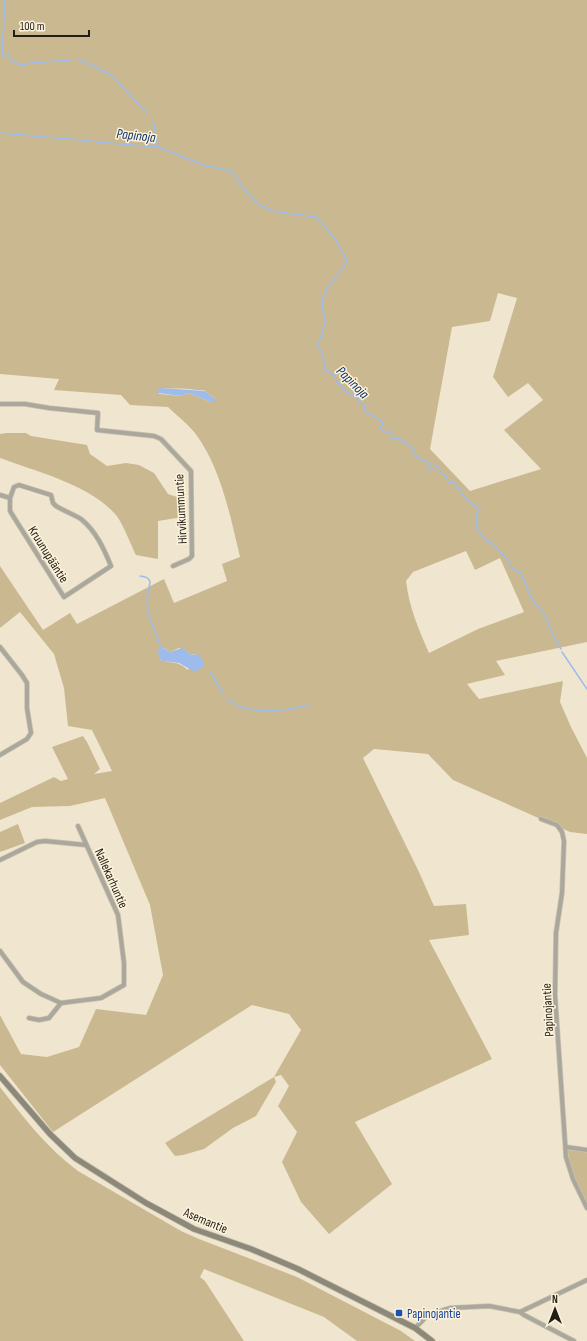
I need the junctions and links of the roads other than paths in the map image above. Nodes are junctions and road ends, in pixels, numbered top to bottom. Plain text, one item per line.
1 (0, 404) edge
2 (0, 496) edge
3 (10, 498) junction
4 (173, 566) dead end
5 (0, 647) edge
6 (0, 755) edge
7 (541, 819) dead end
8 (78, 826) dead end
9 (86, 845) junction
10 (0, 860) edge
11 (0, 951) edge
12 (61, 1003) junction
13 (29, 1018) dead end
14 (0, 1076) edge
15 (566, 1147) junction
16 (587, 1150) edge
17 (587, 1208) edge
18 (587, 1280) edge
19 (520, 1312) junction
20 (415, 1328) junction
21 (432, 1341) edge
22 (574, 1341) edge

1 - 4 street, Hirvikummuntie
2 - 3 street
3 - 3 street, Kruunupääntie
5 - 6 street
7 - 15 street, Papinojantie
8 - 9 street
9 - 10 street
9 - 12 street, Nallekarhuntie
11 - 12 street
12 - 13 street
14 - 20 main road, Asemantie
15 - 16 street
15 - 17 street, Papinojantie
18 - 19 street
19 - 20 street
19 - 22 street
20 - 21 main road, Asemantie

